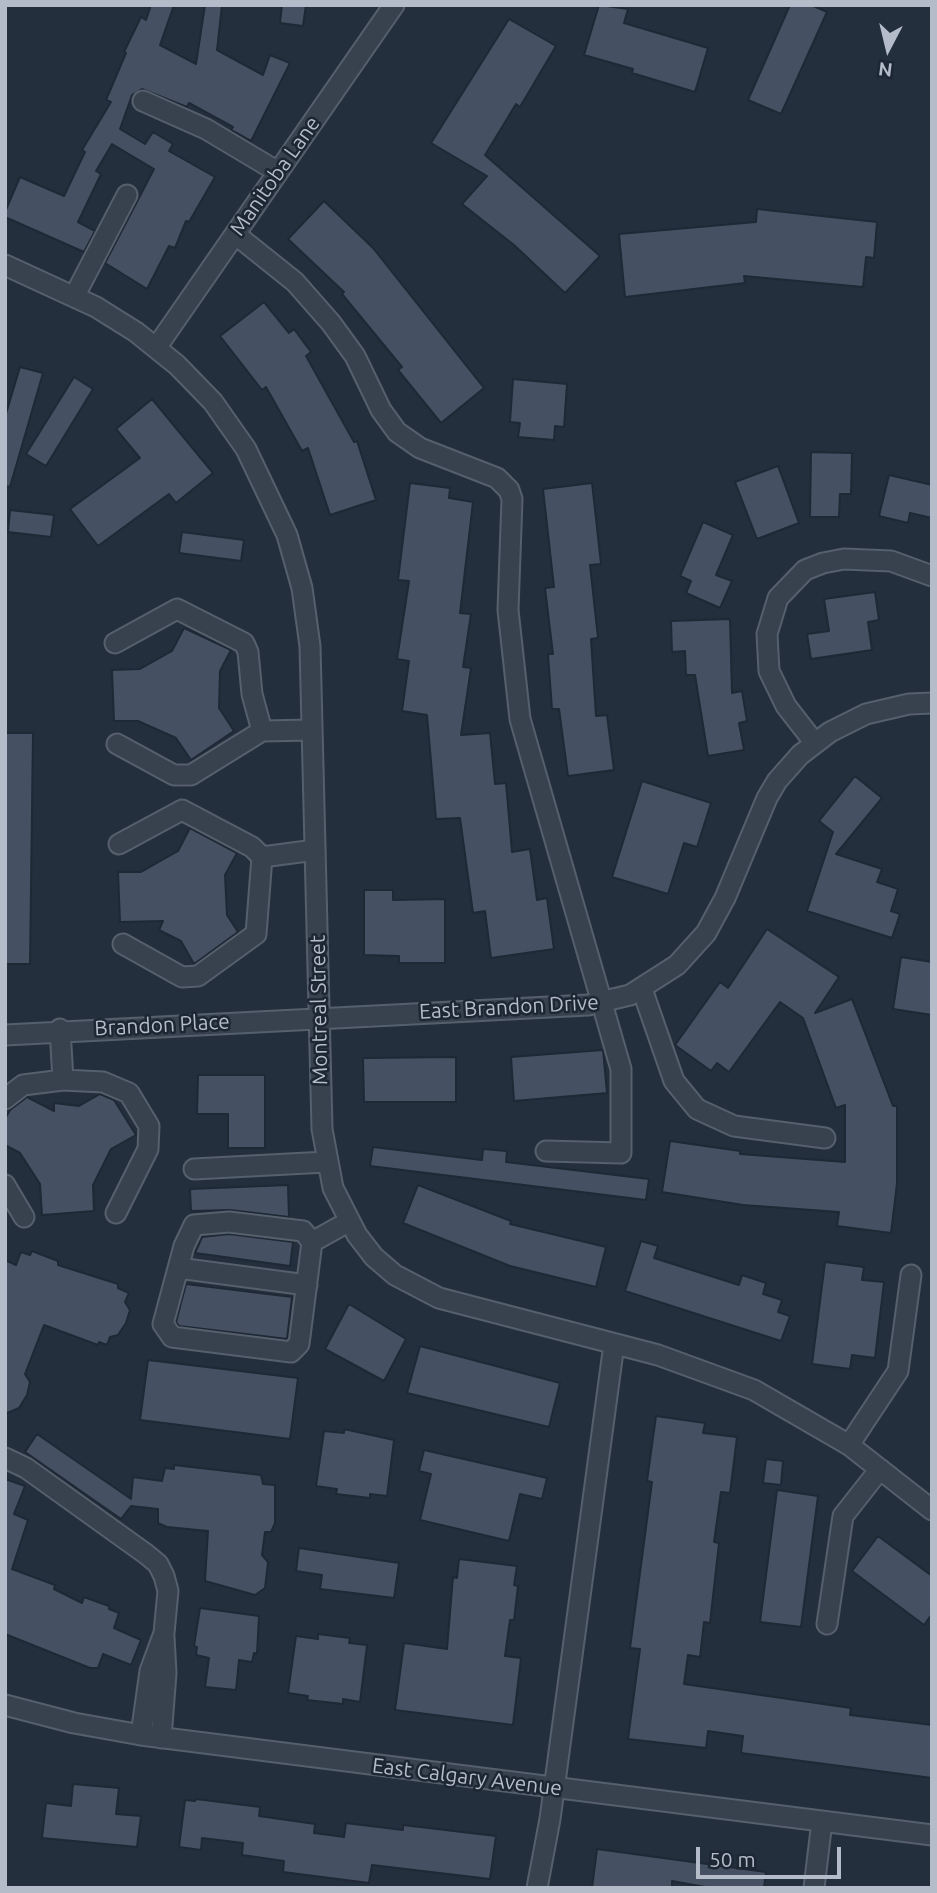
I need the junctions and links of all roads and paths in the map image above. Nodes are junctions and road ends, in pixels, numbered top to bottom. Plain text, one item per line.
1 (394, 5) edge
2 (143, 101) dead end
3 (278, 172) junction
4 (127, 195) dead end
5 (235, 234) junction
6 (5, 265) edge
7 (75, 295) junction
8 (156, 348) junction
9 (932, 576) edge
10 (115, 643) dead end
11 (932, 703) edge
12 (312, 730) junction
13 (262, 731) junction
14 (814, 742) junction
15 (117, 744) dead end
16 (119, 844) dead end
17 (315, 850) junction
18 (262, 857) junction
19 (123, 944) dead end
20 (642, 989) junction
21 (603, 1003) junction
22 (318, 1017) junction
23 (60, 1030) junction
24 (5, 1035) edge
25 (63, 1080) junction
26 (5, 1099) edge
27 (825, 1138) dead end
28 (546, 1151) dead end
29 (326, 1162) junction
30 (194, 1169) dead end
31 (5, 1185) edge
32 (116, 1213) dead end
33 (24, 1217) dead end
34 (348, 1222) junction
35 (312, 1242) junction
36 (178, 1268) junction
37 (911, 1275) dead end
38 (307, 1285) junction
39 (614, 1344) junction
40 (849, 1445) junction
41 (5, 1458) edge
42 (880, 1469) junction
43 (932, 1510) edge
44 (827, 1624) dead end
45 (5, 1705) edge
46 (151, 1737) junction
47 (554, 1787) junction
48 (822, 1821) junction
49 (932, 1835) edge
50 (537, 1888) edge
51 (814, 1888) edge

1 - 3 street, Manitoba Lane
2 - 3 street
3 - 5 street, Manitoba Lane
4 - 7 street
5 - 8 street, Manitoba Lane
5 - 21 street
6 - 7 street, Montreal Street
7 - 8 street, Montreal Street
8 - 12 street, Montreal Street
9 - 14 street
10 - 13 street
11 - 14 street, East Brandon Drive
12 - 13 street
12 - 17 street, Montreal Street
13 - 15 street
14 - 20 street, East Brandon Drive
16 - 18 street
17 - 18 street
17 - 22 street, Montreal Street
18 - 19 street
20 - 21 street, East Brandon Drive
20 - 27 street
21 - 22 street, East Brandon Drive
21 - 28 street
22 - 23 street, Brandon Place
22 - 29 street, Montreal Street
23 - 24 street, Brandon Place
23 - 25 street
25 - 26 street
25 - 32 street
29 - 30 street
29 - 34 street, Montreal Street
31 - 33 street
34 - 35 street
34 - 39 street, Montreal Street
35 - 36 street
35 - 38 street
36 - 38 street
36 - 38 street
37 - 40 street
39 - 40 street, Montreal Street
39 - 47 street
40 - 42 street, Montreal Street
41 - 46 street
42 - 43 street, Montreal Street
42 - 44 street
45 - 46 street, East Calgary Avenue
46 - 47 street, East Calgary Avenue
47 - 48 street, East Calgary Avenue
47 - 50 street
48 - 49 street, East Calgary Avenue
48 - 51 street

